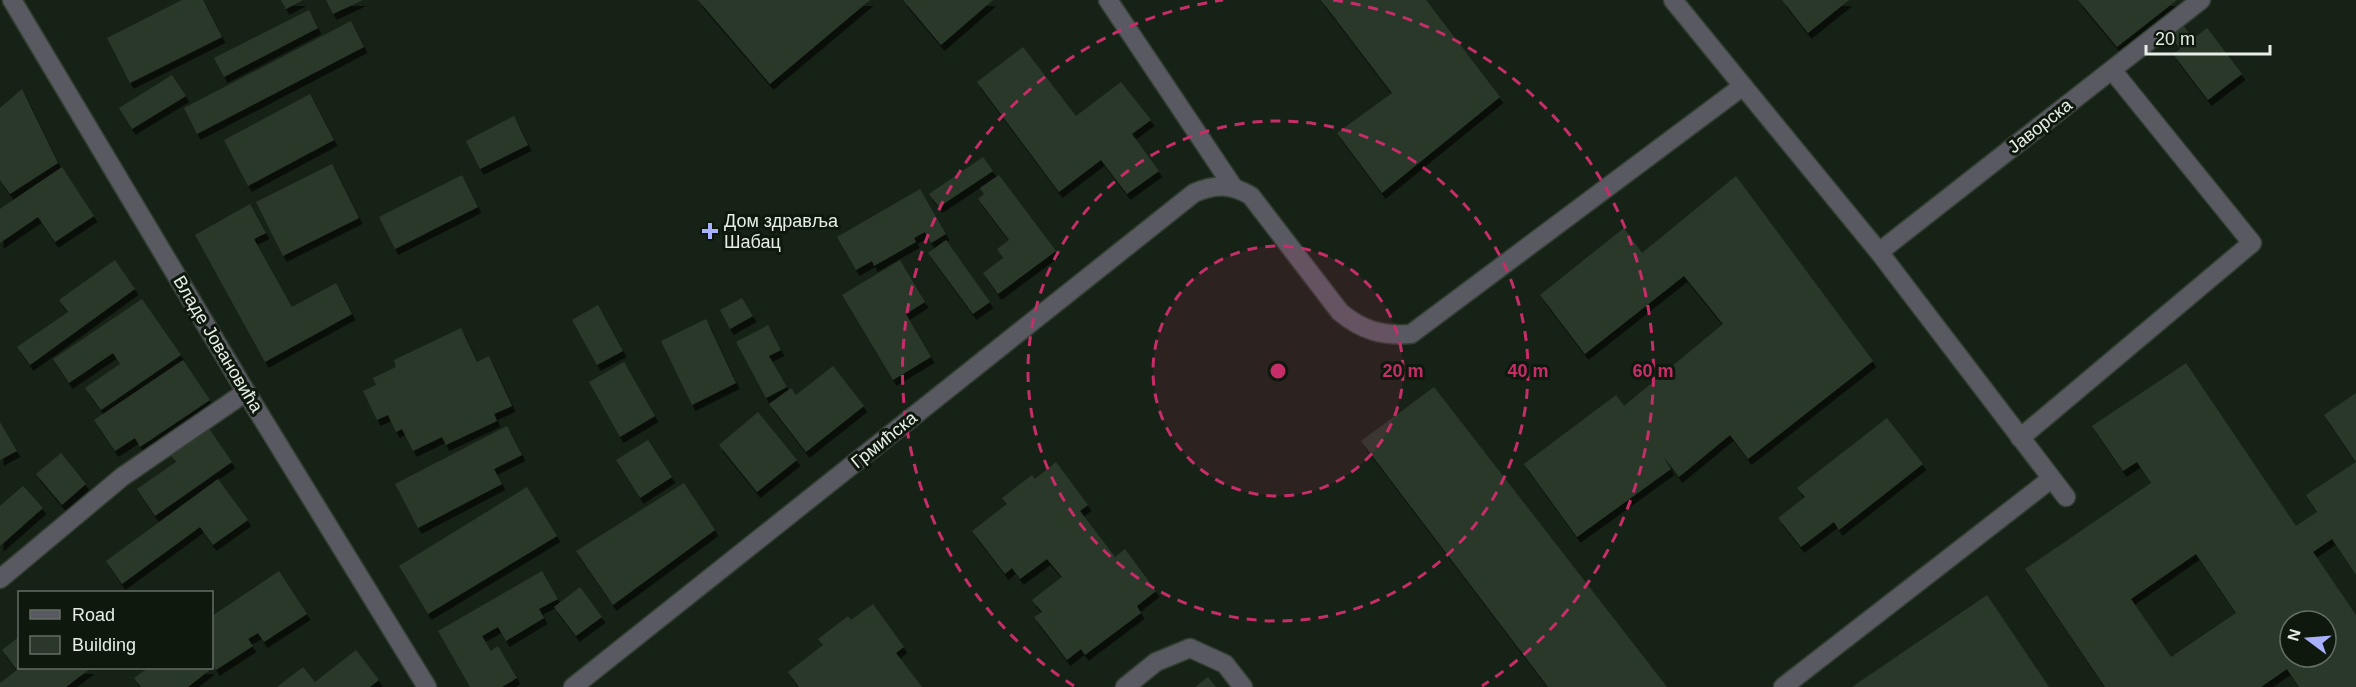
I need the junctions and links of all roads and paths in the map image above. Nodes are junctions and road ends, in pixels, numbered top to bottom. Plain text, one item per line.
1 (12, 0) edge
2 (1108, 0) edge
3 (1673, 0) edge
4 (2201, 0) edge
5 (2112, 70) junction
6 (1743, 86) junction
7 (1234, 188) junction
8 (1879, 252) junction
9 (246, 392) junction
10 (2020, 438) junction
11 (2051, 479) junction
12 (2066, 498) dead end
13 (0, 579) edge
14 (427, 687) edge
15 (573, 687) edge
16 (1125, 687) edge
17 (1243, 687) edge
18 (1783, 687) edge

1 - 9 street, Владе Јовановића
2 - 7 street
3 - 6 street
4 - 5 street, Јаворска
5 - 8 street, Јаворска
5 - 10 street
6 - 7 street
6 - 8 street
7 - 15 street, Грмићска
8 - 10 street
9 - 13 street
9 - 14 street, Владе Јовановића
10 - 11 street
11 - 12 street
11 - 18 street
16 - 17 street

